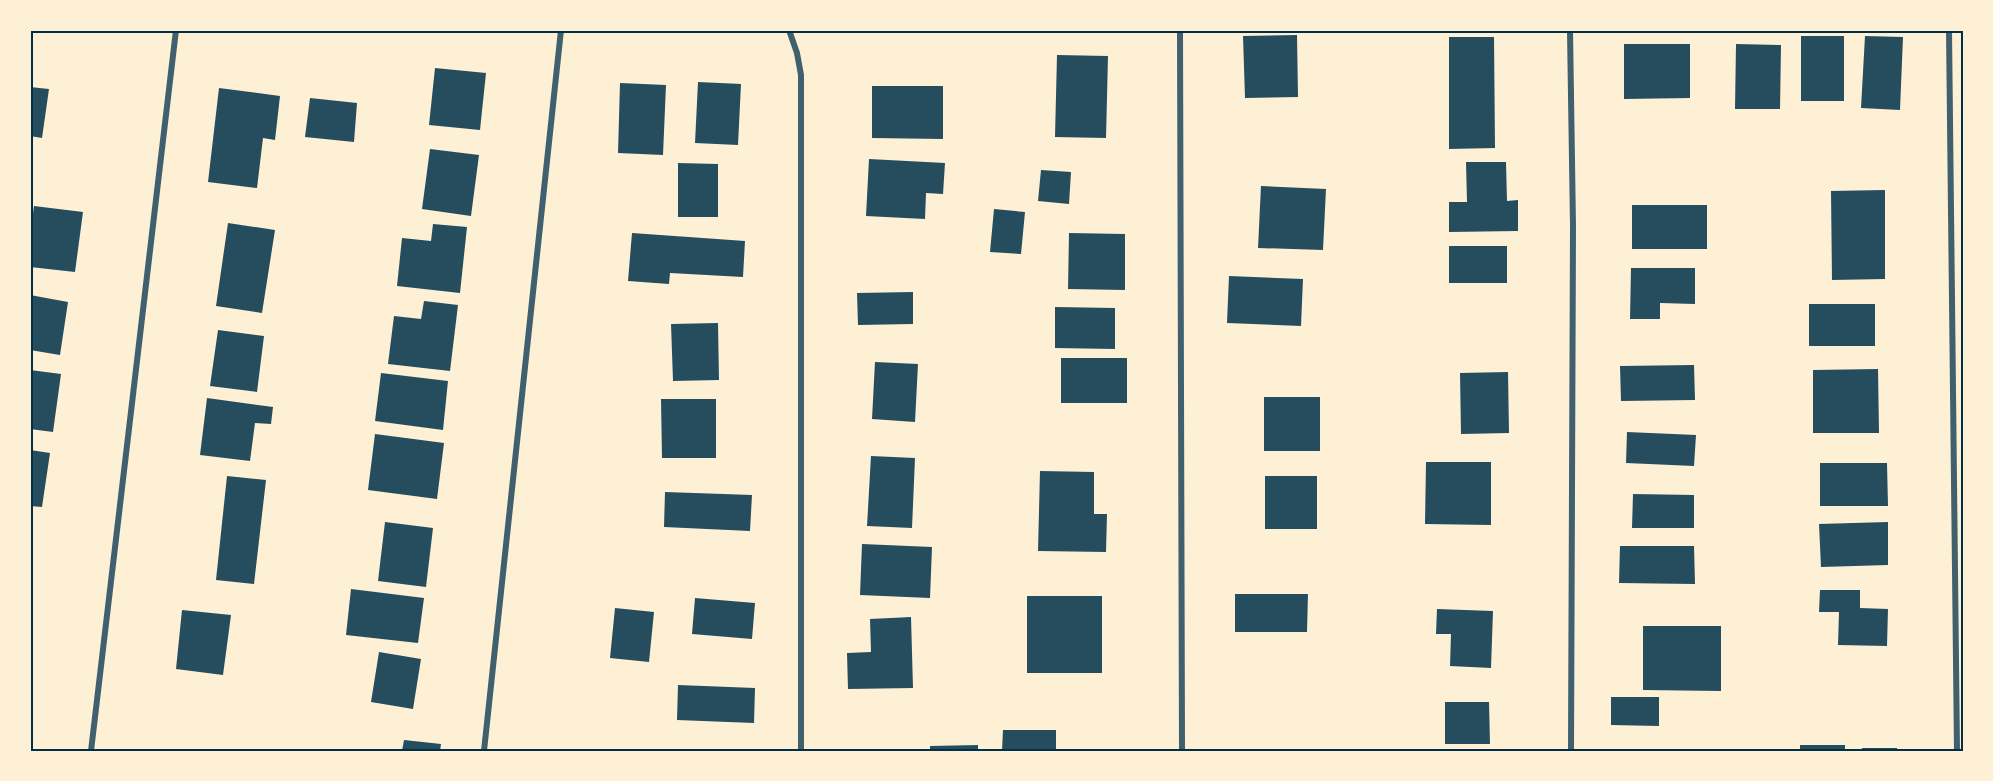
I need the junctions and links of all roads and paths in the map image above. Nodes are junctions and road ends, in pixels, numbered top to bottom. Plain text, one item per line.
1 (176, 30) edge
2 (561, 30) edge
3 (789, 30) edge
4 (1180, 30) edge
5 (1570, 30) edge
6 (1949, 30) edge
7 (91, 751) edge
8 (483, 751) edge
9 (801, 751) edge
10 (1182, 751) edge
11 (1571, 751) edge
12 (1957, 751) edge

1 - 7 street
2 - 8 street
3 - 9 street
4 - 10 street
5 - 11 street
6 - 12 street

